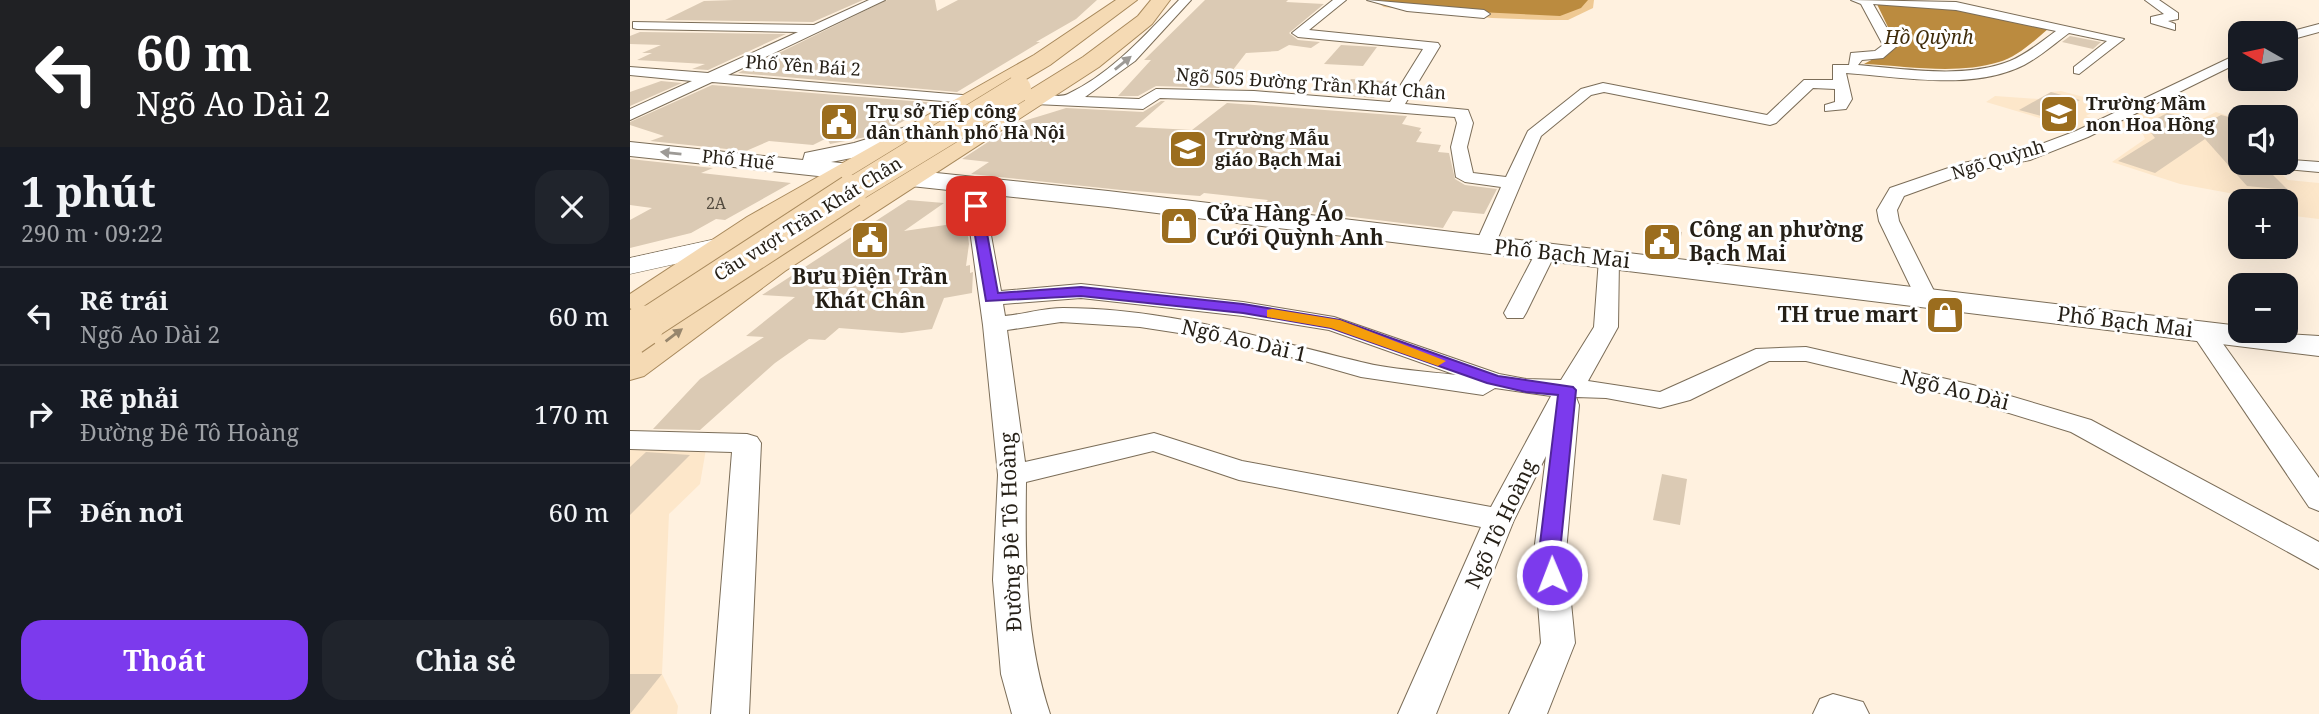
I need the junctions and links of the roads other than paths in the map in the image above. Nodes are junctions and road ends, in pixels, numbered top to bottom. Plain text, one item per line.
1 (879, 0) edge
2 (1161, 0) edge
3 (1185, 0) edge
4 (1340, 0) edge
5 (1373, 0) edge
6 (1857, 0) edge
7 (1865, 0) edge
8 (2151, 0) edge
9 (1954, 3) edge
10 (1122, 6) edge
11 (1484, 14) dead end
12 (637, 25) dead end
13 (2171, 27) dead end
14 (2319, 28) edge
15 (818, 29) junction
16 (2067, 29) junction
17 (2298, 34) edge
18 (1061, 62) junction
19 (2228, 63) edge
20 (1854, 69) junction
21 (2079, 69) dead end
22 (630, 71) edge
23 (713, 79) junction
24 (1843, 85) junction
25 (1035, 99) junction
26 (974, 100) junction
27 (1070, 100) junction
28 (1396, 106) junction
29 (1830, 108) dead end
30 (1011, 114) junction
31 (630, 115) edge
32 (932, 126) junction
33 (630, 149) edge
34 (760, 163) junction
35 (2298, 165) edge
36 (2319, 167) edge
37 (846, 173) junction
38 (908, 179) junction
39 (1510, 183) junction
40 (985, 186) junction
41 (824, 231) junction
42 (727, 244) junction
43 (1485, 246) junction
44 (1546, 252) junction
45 (1609, 259) junction
46 (630, 266) edge
47 (1926, 297) junction
48 (719, 302) junction
49 (631, 311) edge
50 (993, 311) junction
51 (1515, 313) dead end
52 (2203, 332) junction
53 (2319, 346) edge
54 (630, 368) edge
55 (1490, 388) dead end
56 (1567, 390) junction
57 (630, 440) edge
58 (1012, 475) junction
59 (2319, 500) edge
60 (1499, 520) junction
61 (2319, 557) edge
62 (730, 714) edge
63 (1031, 714) edge
64 (1417, 714) edge
65 (1528, 714) edge
66 (1832, 714) edge
67 (1850, 714) edge

1 - 15 street
2 - 18 main road, Cầu vượt Trần Khát Chân
2 - 25 main road
27 -> 3 street
4 - 28 street
5 - 11 street
6 - 7 street
7 - 9 street
7 - 20 street
8 - 13 street
9 - 16 street
10 - 18 main road, Cầu vượt Trần Khát Chân
10 - 26 main road
12 - 15 street
14 - 17 street
15 - 23 street
16 - 20 street
16 - 21 street
18 - 49 main road, Cầu vượt Trần Khát Chân, bridge
19 - 47 street, Ngõ Quỳnh
20 - 24 street
22 - 23 street, Phố Yên Bái 2
23 - 26 street, Phố Yên Bái 2
23 - 31 street
24 - 29 street
24 - 39 street
25 - 27 street, Ngõ 505 Đường Trần Khát Chân
25 - 30 main road
26 - 30 main road
26 - 32 main road
27 - 28 street, Ngõ 505 Đường Trần Khát Chân
28 - 39 street, Ngõ 505 Đường Trần Khát Chân
30 - 38 main road
32 - 34 main road
32 - 37 main road
34 -> 33 main road, Phố Huế
34 - 37 main road, Phố Huế
35 - 36 street
37 - 38 main road, Phố Bạch Mai
37 - 42 main road
38 - 40 main road, Phố Bạch Mai
38 - 41 main road
39 - 43 street
40 - 43 main road, Phố Bạch Mai
40 - 50 street, Đường Đê Tô Hoàng
41 - 42 street
41 - 48 main road
42 - 46 street
42 - 49 main road
43 - 44 main road, Phố Bạch Mai
44 - 45 main road, Phố Bạch Mai
44 - 51 street
45 - 47 main road, Phố Bạch Mai
45 - 56 street, Ngõ Tô Hoàng
47 - 52 main road, Phố Bạch Mai
48 - 49 main road
54 -> 48 main road
50 - 55 street, Ngõ Ao Dài 1
50 - 56 street, Ngõ Ao Dài
50 - 58 street, Đường Đê Tô Hoàng
52 - 53 main road, Phố Bạch Mai
52 - 59 street
56 - 60 street, Ngõ Tô Hoàng
56 - 61 street, Ngõ Ao Dài
56 - 65 street
57 - 62 street
58 - 60 street
58 - 63 street, Đường Đê Tô Hoàng
60 - 64 street, Ngõ Tô Hoàng
66 - 67 street

